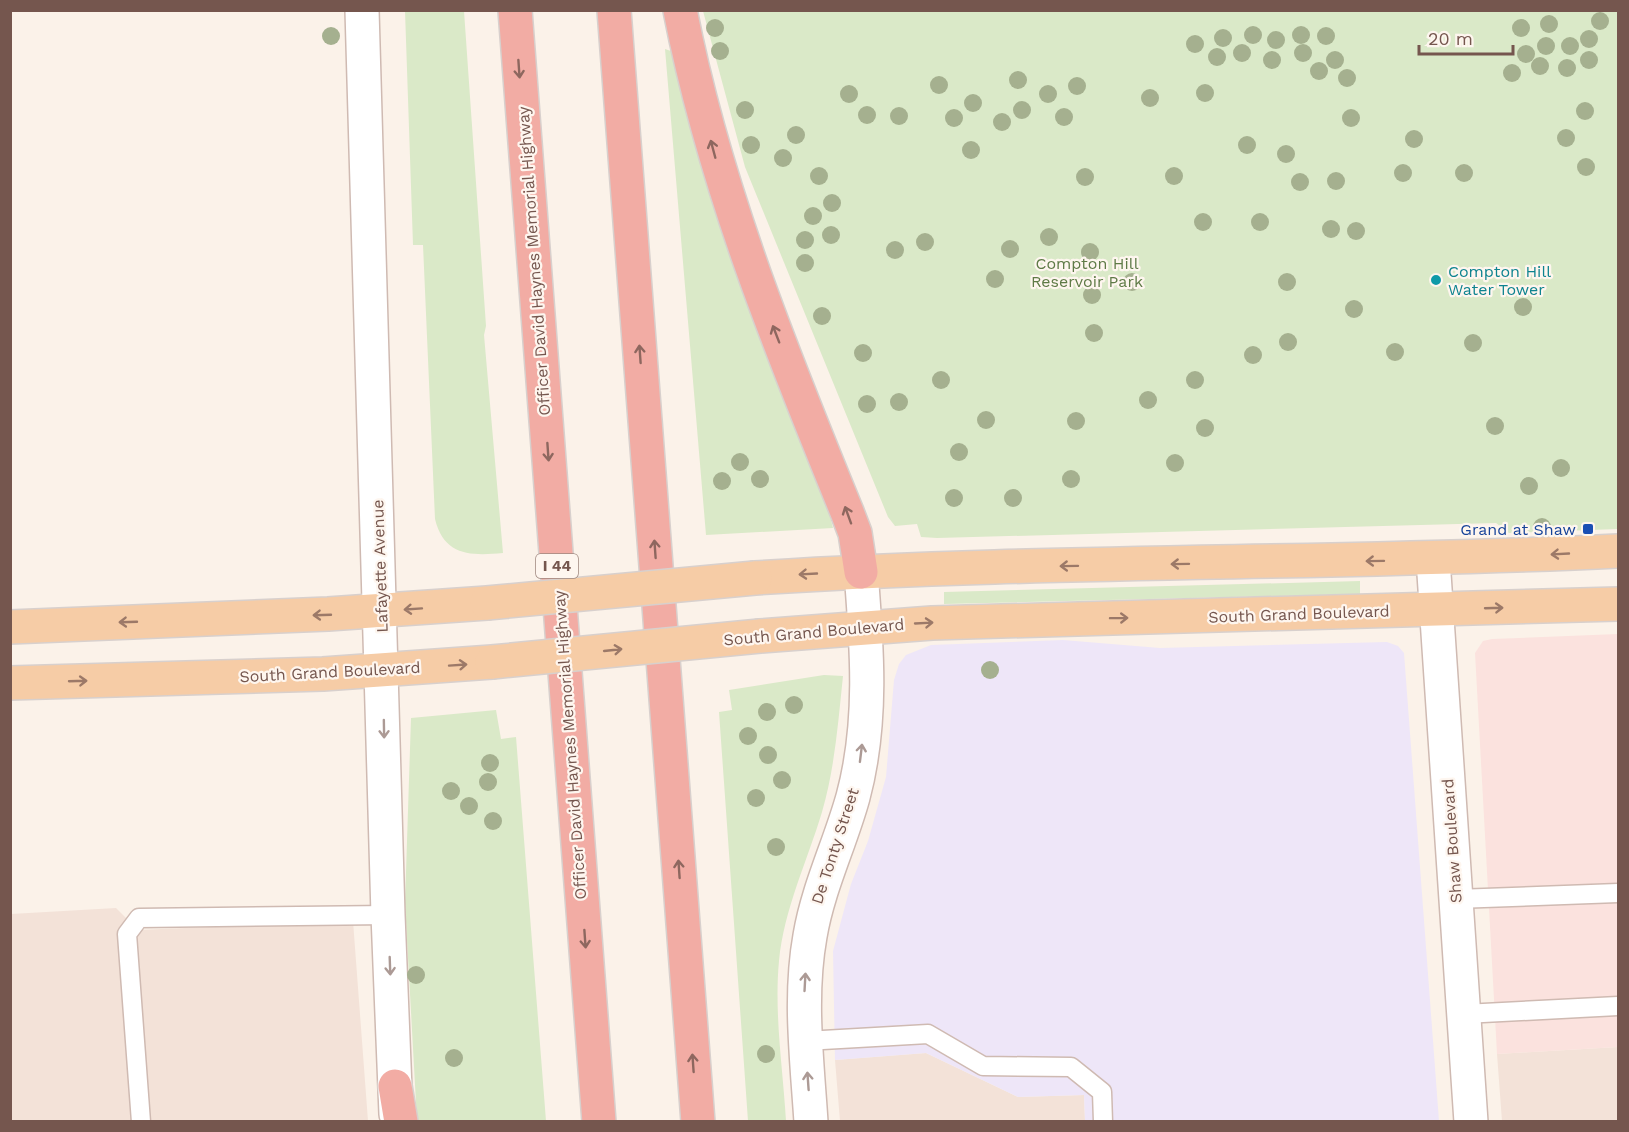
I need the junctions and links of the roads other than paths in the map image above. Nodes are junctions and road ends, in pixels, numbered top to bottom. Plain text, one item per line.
1 (362, 10) edge
2 (515, 10) edge
3 (614, 10) edge
4 (680, 10) edge
5 (1618, 551) edge
6 (1433, 560) junction
7 (861, 572) junction
8 (1618, 604) edge
9 (1435, 610) junction
10 (381, 612) junction
11 (10, 627) edge
12 (865, 627) junction
13 (383, 671) junction
14 (10, 683) edge
15 (1618, 893) edge
16 (1456, 899) junction
17 (388, 915) junction
18 (1618, 1006) edge
19 (1464, 1014) junction
20 (806, 1041) junction
21 (394, 1086) joint
22 (141, 1122) edge
23 (399, 1122) edge
24 (599, 1122) edge
25 (698, 1122) edge
26 (811, 1122) edge
27 (1103, 1122) edge
28 (1471, 1122) edge

1 - 10 street, Lafayette Avenue
2 -> 24 highway, Officer David Haynes Memorial Highway / I 44
25 -> 3 highway
7 -> 4 highway
5 -> 6 main road
6 -> 7 main road
6 - 9 street, Shaw Boulevard
7 -> 10 main road, bridge
7 - 12 street, De Tonty Street
9 -> 8 main road, South Grand Boulevard
12 -> 9 main road, South Grand Boulevard
9 - 16 street, Shaw Boulevard
10 -> 11 main road
10 - 13 street, Lafayette Avenue
13 -> 12 main road, South Grand Boulevard, bridge
20 -> 12 street, De Tonty Street
14 -> 13 main road, South Grand Boulevard
13 -> 17 street, Lafayette Avenue
15 - 16 lane
16 - 19 street, Shaw Boulevard
17 -> 21 street, Lafayette Avenue
17 - 22 lane
18 - 19 lane
19 - 28 street, Shaw Boulevard
26 -> 20 street, De Tonty Street
20 - 27 lane
21 - 23 highway

